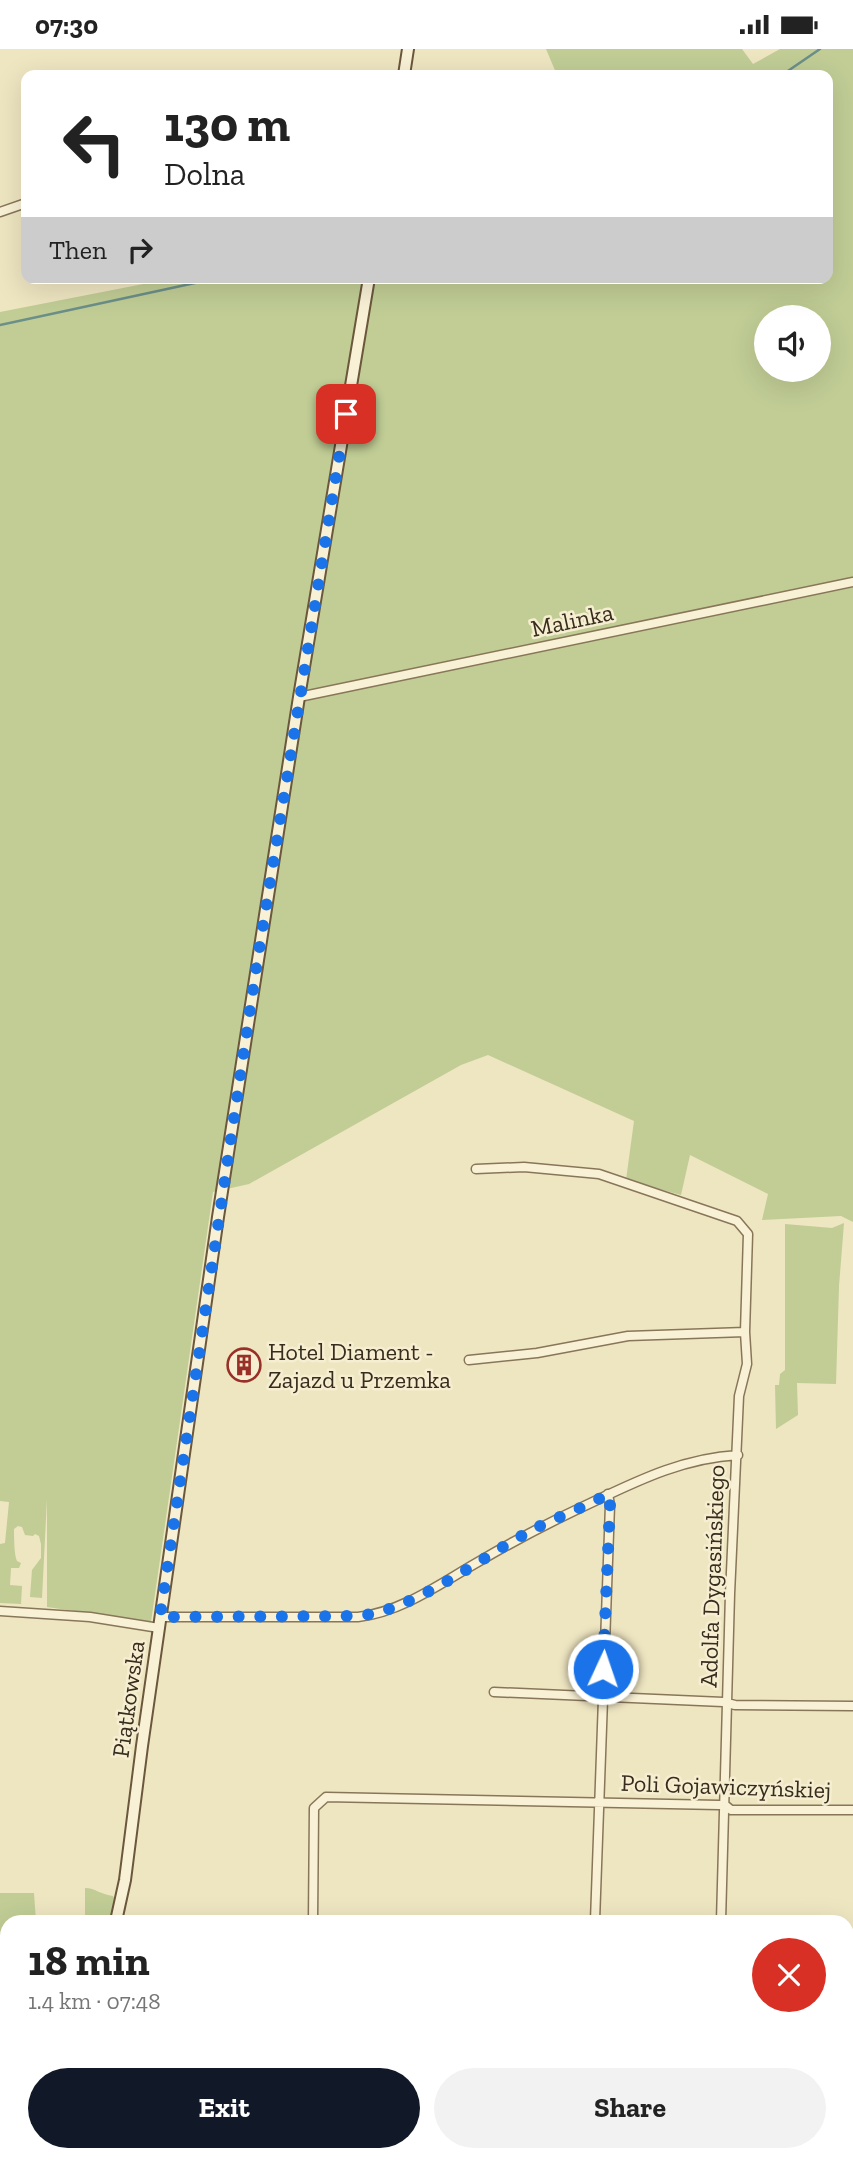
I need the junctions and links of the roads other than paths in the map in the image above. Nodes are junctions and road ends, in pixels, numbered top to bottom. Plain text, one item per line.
1 (408, 49) edge
2 (405, 70) edge
3 (21, 205) edge
4 (0, 212) edge
5 (368, 284) edge
6 (853, 582) edge
7 (299, 697) junction
8 (476, 1169) dead end
9 (746, 1332) junction
10 (469, 1360) dead end
11 (738, 1455) junction
12 (608, 1494) junction
13 (0, 1611) edge
14 (160, 1622) junction
15 (494, 1692) dead end
16 (602, 1696) junction
17 (728, 1702) junction
18 (853, 1706) edge
19 (598, 1801) junction
20 (725, 1805) junction
21 (853, 1810) edge
22 (125, 1880) junction
23 (117, 1915) edge
24 (124, 1915) edge
25 (313, 1915) edge
26 (595, 1915) edge
27 (721, 1915) edge

1 - 2 main road
3 - 4 street
5 - 7 main road, Piątkowska
6 - 7 street, Malinka
7 - 14 main road, Piątkowska
8 - 9 street, Adolfa Dygasińskiego
9 - 10 street
9 - 11 street, Adolfa Dygasińskiego
11 - 12 street
11 - 17 street, Adolfa Dygasińskiego
12 - 14 street
12 - 16 street
13 - 14 street
14 - 22 main road, Piątkowska
15 - 16 street
16 - 17 street
16 - 19 street
17 - 18 street
17 - 20 street, Adolfa Dygasińskiego
19 - 20 street, Poli Gojawiczyńskiej
19 - 25 street, Poli Gojawiczyńskiej
19 - 26 street
20 - 21 street, Poli Gojawiczyńskiej
20 - 27 street, Adolfa Dygasińskiego
22 - 23 main road, Piątkowska
22 - 24 main road, Piątkowska

